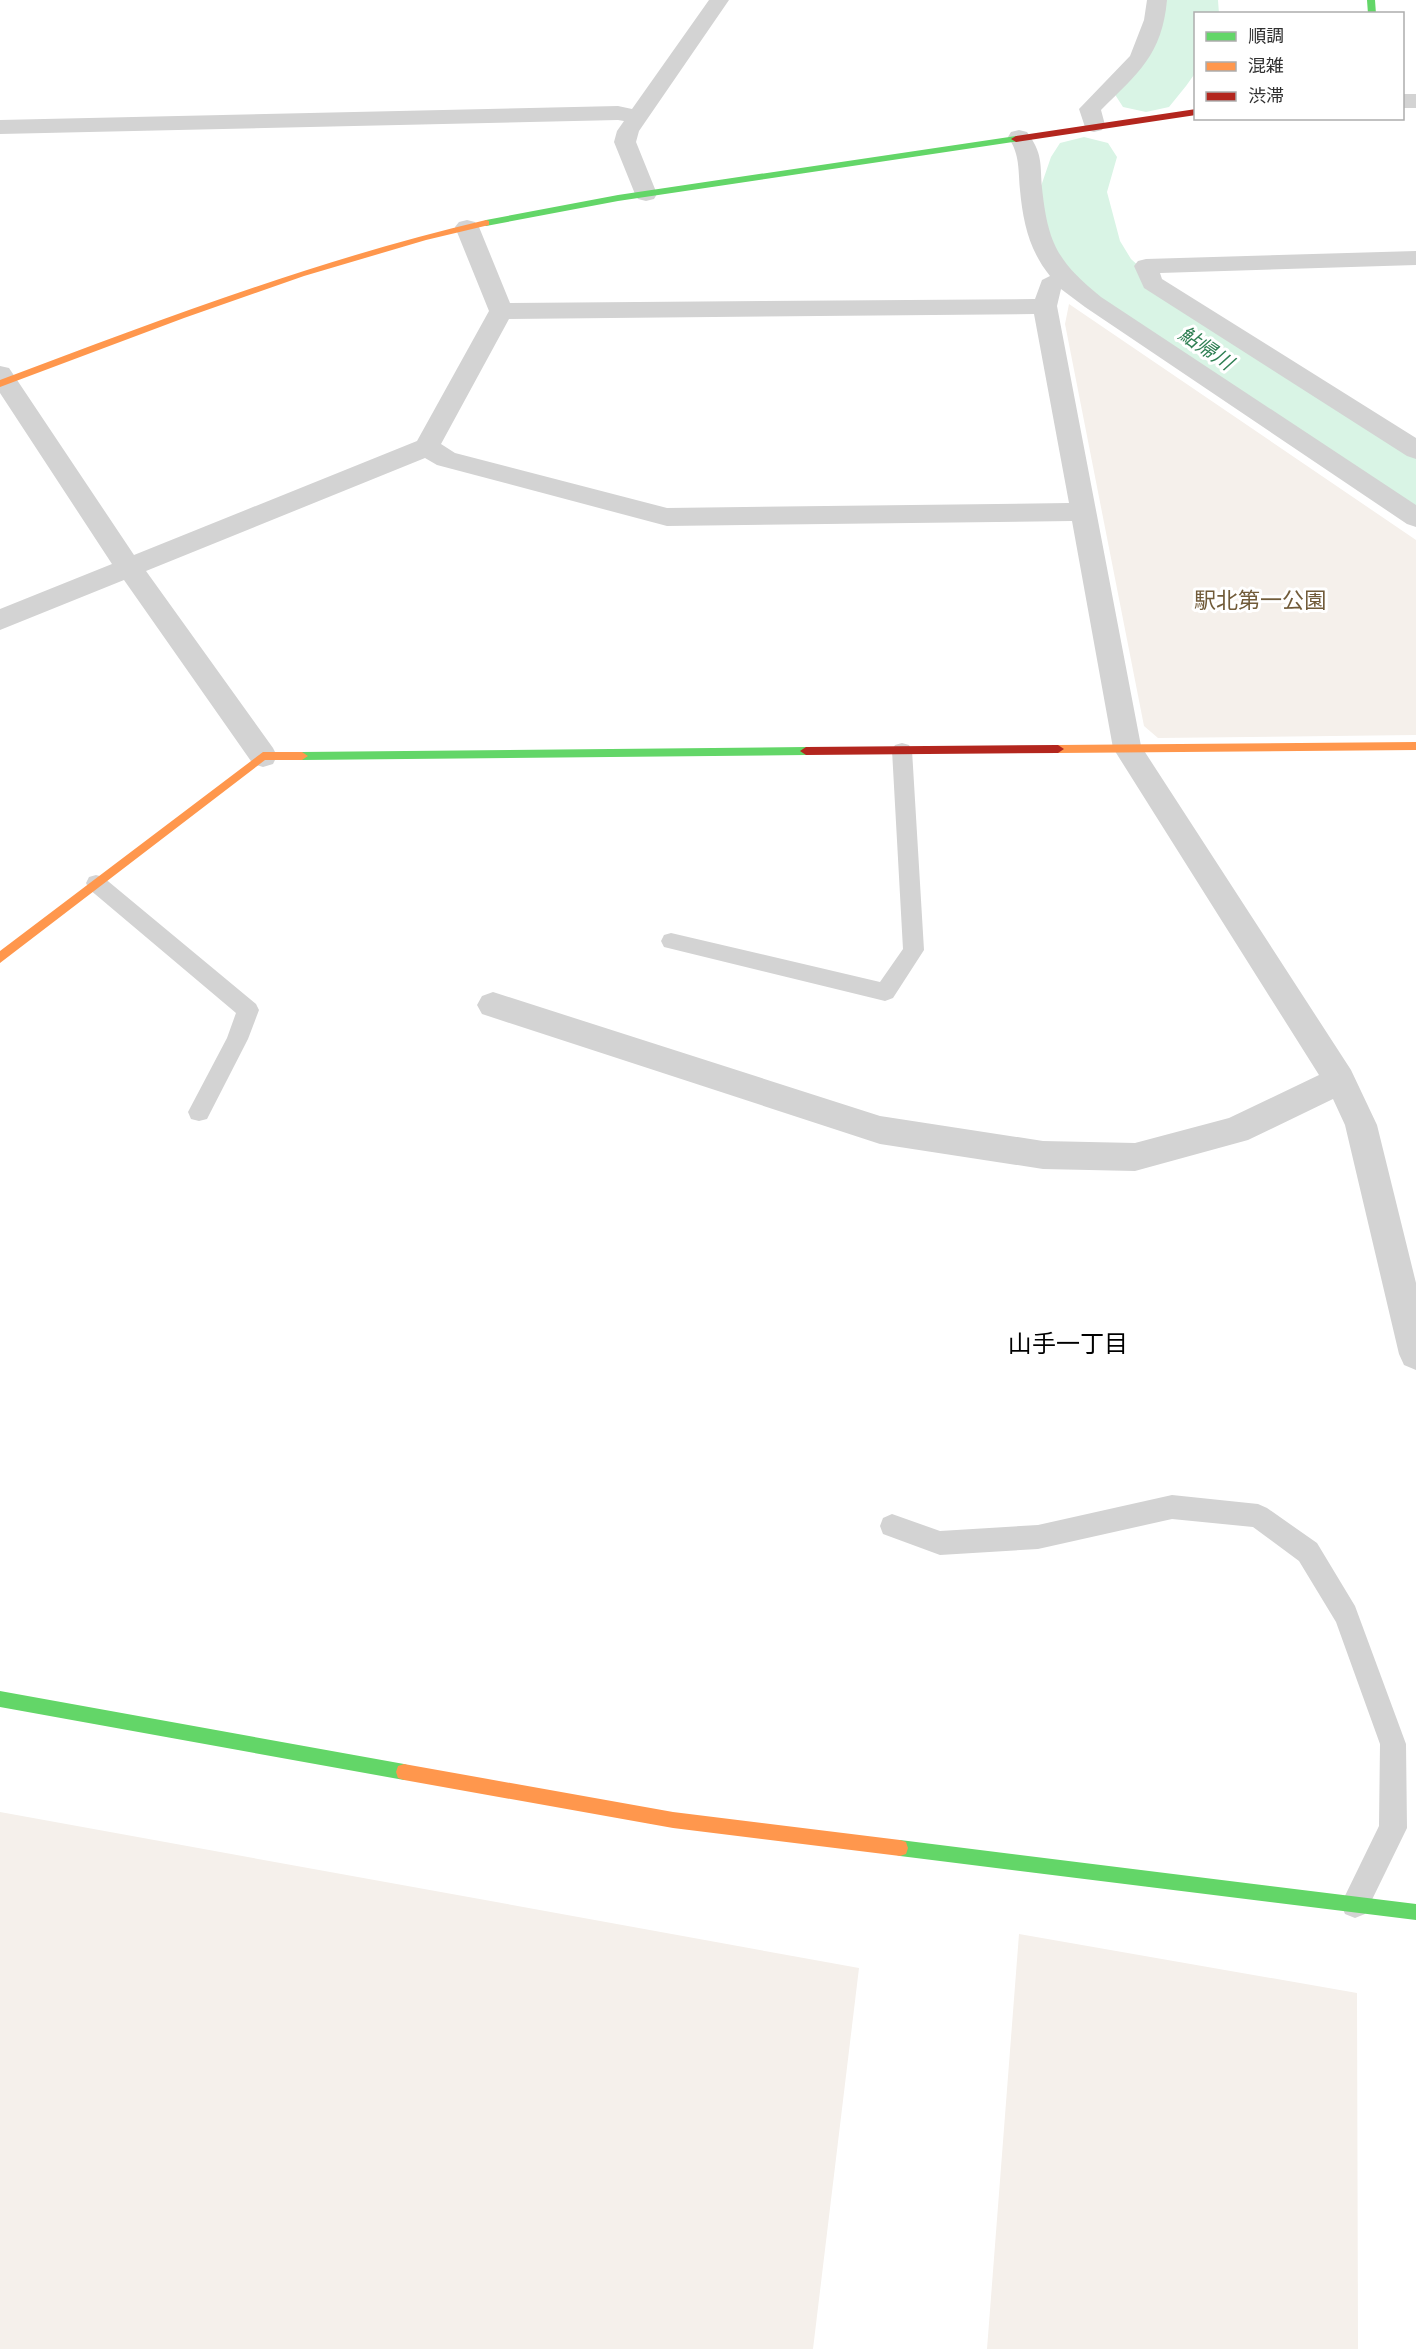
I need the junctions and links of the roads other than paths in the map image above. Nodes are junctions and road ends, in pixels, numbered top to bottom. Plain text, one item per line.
1 (719, 0) edge
2 (1157, 0) edge
3 (1194, 112) edge
4 (637, 117) junction
5 (1094, 125) junction
6 (0, 127) edge
7 (1019, 137) junction
8 (646, 194) junction
9 (467, 227) junction
10 (1416, 258) edge
11 (1065, 278) junction
12 (1045, 306) junction
13 (501, 311) junction
14 (2, 380) edge
15 (427, 447) junction
16 (1416, 450) edge
17 (1084, 512) junction
18 (1416, 518) edge
19 (129, 568) junction
20 (0, 620) edge
21 (1416, 746) edge
22 (1127, 748) junction
23 (902, 750) junction
24 (263, 756) junction
25 (96, 883) junction
26 (671, 941) dead end
27 (0, 958) edge
28 (493, 1005) dead end
29 (1340, 1080) junction
30 (199, 1112) dead end
31 (1416, 1354) edge
32 (892, 1526) dead end
33 (0, 1700) edge
34 (1355, 1904) junction
35 (1416, 1912) edge

1 - 4 street
2 - 5 street
3 - 5 street
4 - 6 street
4 - 8 street
5 - 7 street
7 - 8 street
7 - 11 street
8 - 9 street
9 - 13 street
9 - 14 street
10 - 16 street
11 - 12 street
11 - 18 street
12 - 13 street
12 - 17 street
13 - 15 street
14 - 19 street
15 - 17 street
15 - 19 street
17 - 22 street
19 - 20 street
19 - 24 street
21 - 22 street
22 - 23 street
22 - 29 street
23 - 24 street
23 - 26 lane
24 - 25 street
25 - 27 street
25 - 30 lane
28 - 29 street
29 - 31 street
32 - 34 lane
33 - 34 street
34 - 35 street

